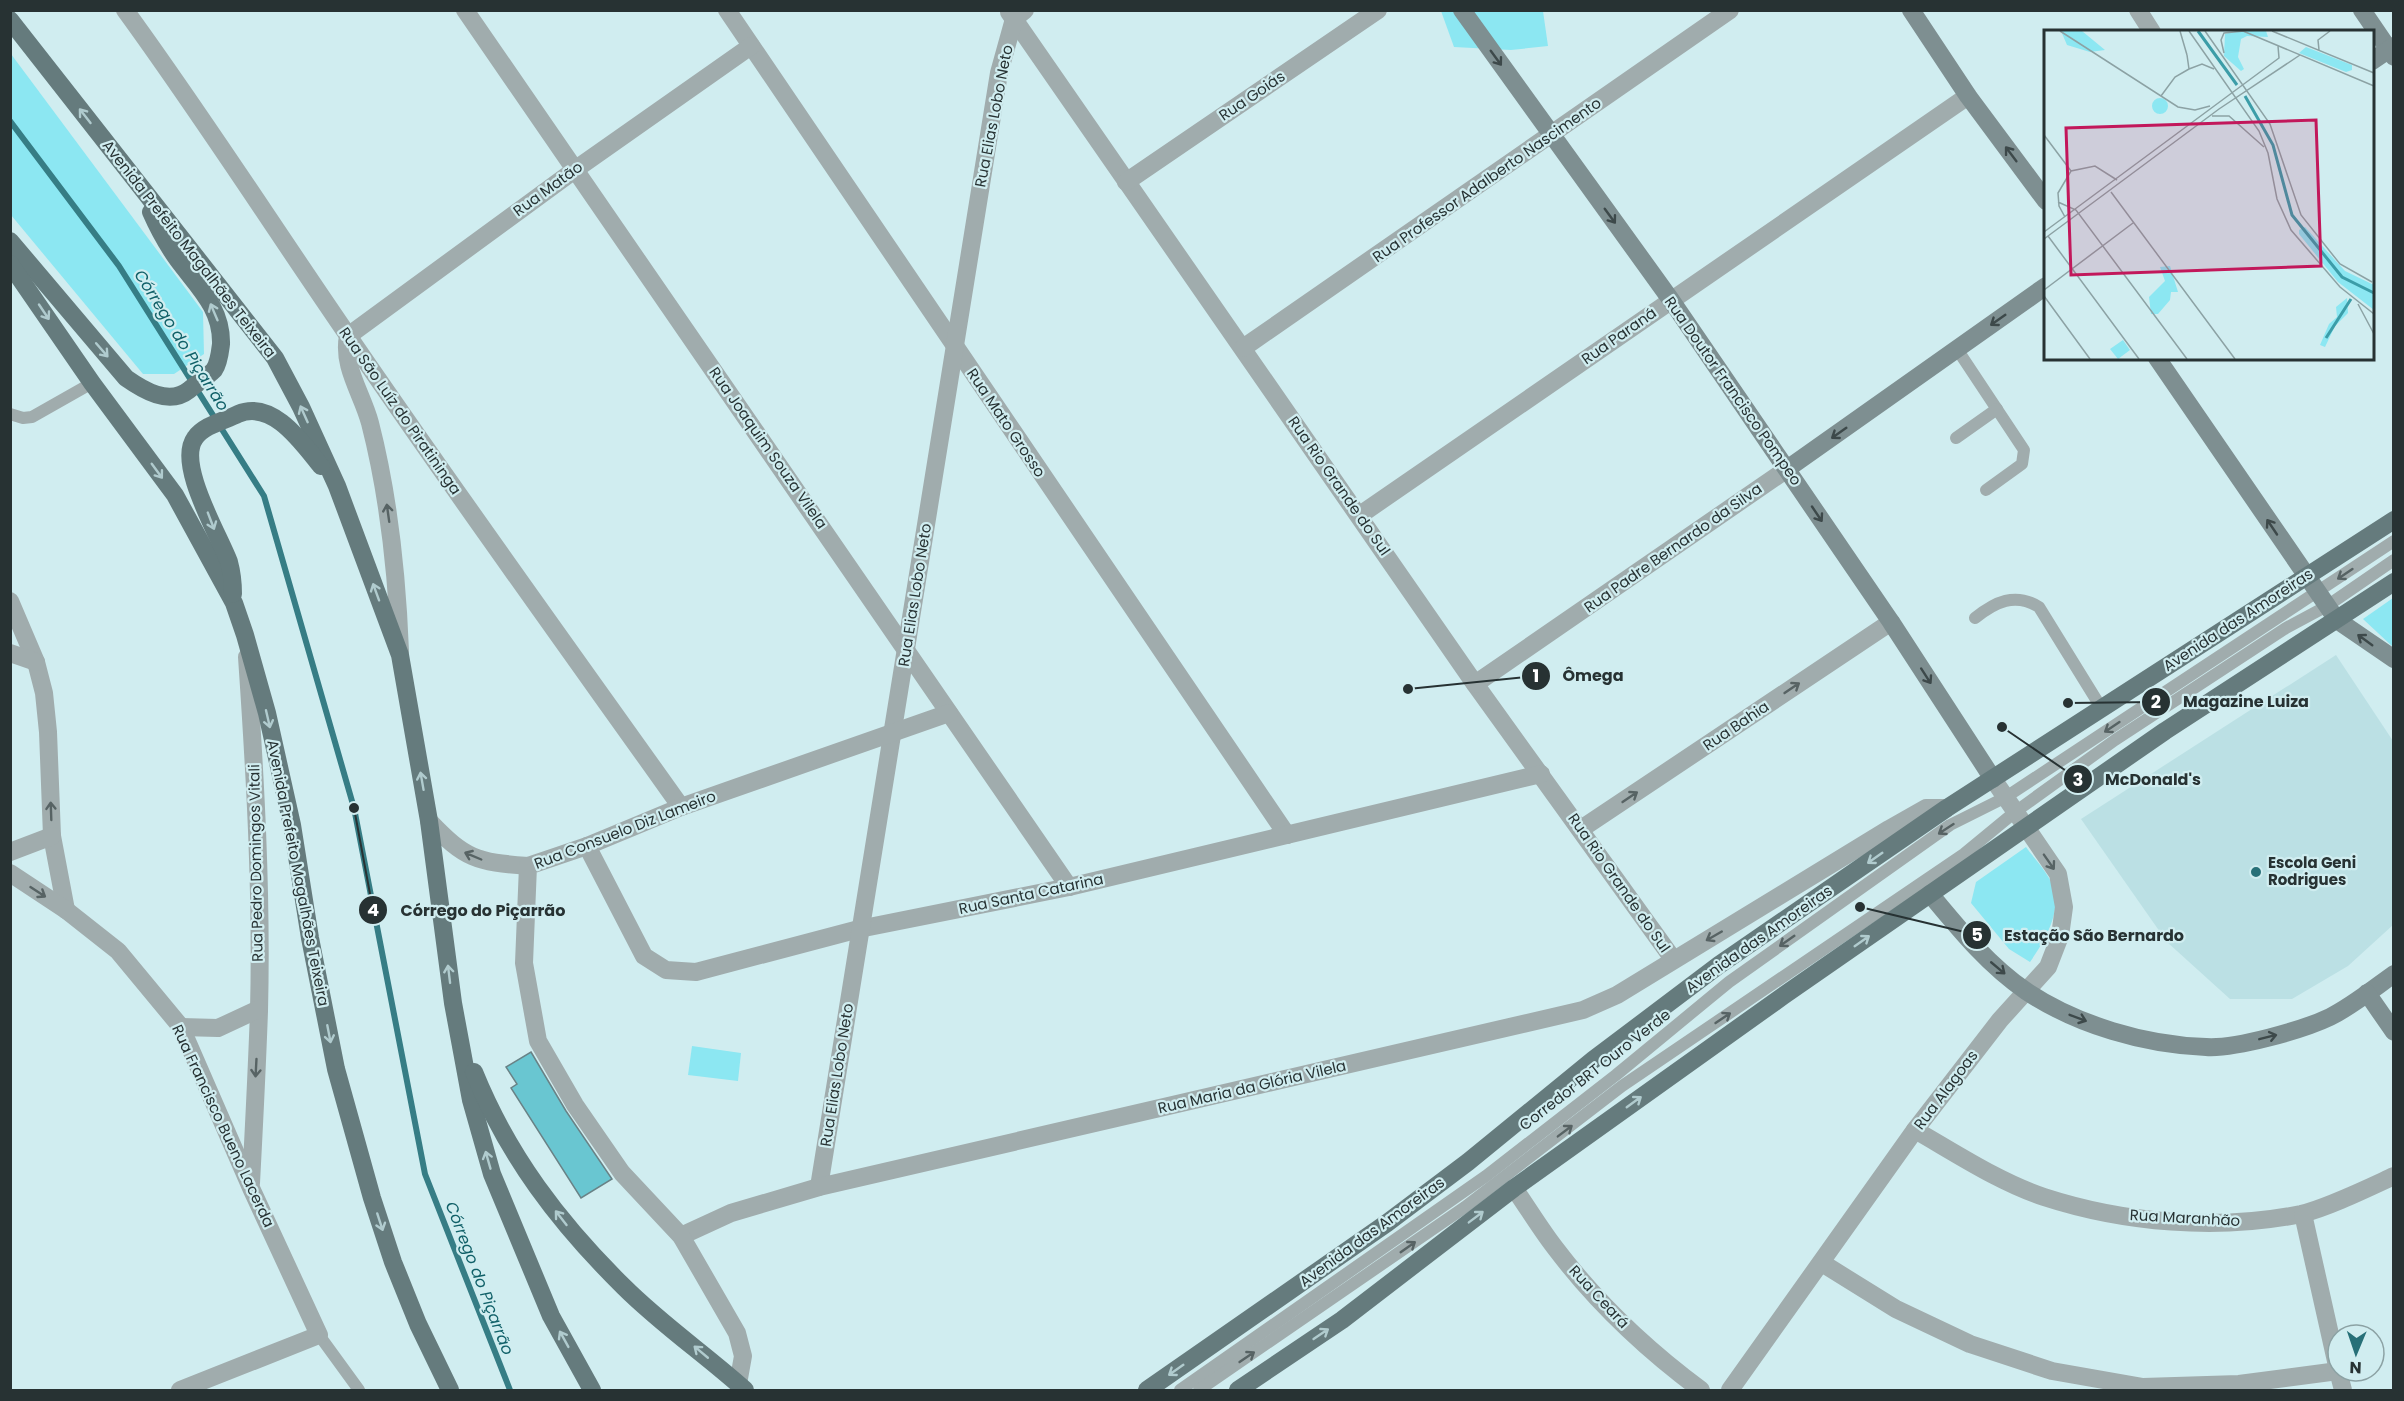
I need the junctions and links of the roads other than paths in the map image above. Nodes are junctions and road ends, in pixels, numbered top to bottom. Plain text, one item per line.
1 (125, 10) edge
2 (465, 10) edge
3 (727, 10) edge
4 (1378, 10) edge
5 (1462, 10) edge
6 (1730, 10) edge
7 (1911, 10) edge
8 (2138, 10) edge
9 (2362, 10) edge
10 (1016, 13) edge
11 (10, 20) edge
12 (2151, 30) edge
13 (751, 46) junction
14 (2392, 51) edge
15 (2374, 60) edge
16 (1968, 96) junction
17 (1552, 135) junction
18 (576, 169) junction
19 (135, 177) junction
20 (1126, 182) junction
21 (2044, 198) edge
22 (10, 241) edge
23 (10, 264) edge
24 (2044, 287) edge
25 (1671, 300) junction
26 (348, 336) junction
27 (954, 347) junction
28 (1243, 348) junction
29 (1957, 349) junction
30 (2158, 360) edge
31 (92, 383) junction
32 (1997, 409) junction
33 (10, 414) edge
34 (1956, 438) dead end
35 (1787, 469) junction
36 (337, 486) junction
37 (1986, 490) dead end
38 (1360, 515) junction
39 (2394, 520) edge
40 (2394, 541) edge
41 (2394, 560) edge
42 (2305, 575) junction
43 (2394, 582) edge
44 (10, 601) edge
45 (234, 603) junction
46 (2327, 606) junction
47 (1975, 618) dead end
48 (1891, 622) junction
49 (245, 635) junction
50 (907, 649) junction
51 (10, 653) edge
52 (400, 655) junction
53 (2394, 659) edge
54 (36, 662) junction
55 (1475, 684) junction
56 (2102, 709) junction
57 (949, 713) junction
58 (893, 731) junction
59 (1542, 774) junction
60 (1993, 779) junction
61 (2010, 805) junction
62 (681, 807) junction
63 (1947, 808) junction
64 (429, 821) junction
65 (2026, 828) junction
66 (1581, 829) junction
67 (1287, 835) junction
68 (52, 836) junction
69 (588, 846) junction
70 (10, 852) edge
71 (528, 866) junction
72 (10, 873) edge
73 (1069, 887) junction
74 (1930, 894) junction
75 (66, 910) junction
76 (859, 929) junction
77 (1673, 959) junction
78 (2394, 974) edge
79 (2026, 991) junction
80 (2367, 993) junction
81 (259, 1009) junction
82 (181, 1027) junction
83 (458, 1032) junction
84 (2394, 1032) edge
85 (1915, 1130) junction
86 (2394, 1176) edge
87 (819, 1187) junction
88 (251, 1188) junction
89 (1514, 1188) junction
90 (2303, 1214) junction
91 (681, 1236) junction
92 (1822, 1263) junction
93 (2327, 1323) edge
94 (319, 1335) junction
95 (2326, 1373) edge
96 (742, 1387) edge
97 (180, 1390) edge
98 (359, 1390) edge
99 (450, 1390) edge
100 (592, 1390) edge
101 (1147, 1390) edge
102 (1180, 1390) edge
103 (1199, 1390) edge
104 (1238, 1390) edge
105 (1701, 1390) edge
106 (1730, 1390) edge

1 - 26 street, Rua São Luíz do Piratininga
2 - 18 street, Rua Joaquim Souza Vilela
3 - 13 street, Rua Mato Grosso
4 - 20 street, Rua Goiás
5 -> 17 street, Rua Doutor Francisco Pompeo
6 - 17 street, Rua Professor Adalberto Nascimento
7 - 16 street
8 - 12 street
9 - 14 street
10 - 20 street, Rua Rio Grande do Sul
10 - 27 street, Rua Elias Lobo Neto
19 -> 11 main road, Avenida Prefeito Magalhães Teixeira
13 - 18 street, Rua Matão
13 - 27 street, Rua Mato Grosso
14 - 15 street
21 -> 16 street
16 - 25 street, Rua Paraná
17 -> 25 street, Rua Doutor Francisco Pompeo
17 - 28 street, Rua Professor Adalberto Nascimento
18 - 26 street, Rua Matão
18 - 50 street, Rua Joaquim Souza Vilela
22 -> 19 main road
36 -> 19 main road, Avenida Prefeito Magalhães Teixeira
20 - 28 street, Rua Rio Grande do Sul
23 -> 31 main road, Avenida Prefeito Magalhães Teixeira
24 -> 29 street, Rua Padre Bernardo da Silva
25 - 35 street, Rua Doutor Francisco Pompeo
25 - 38 street, Rua Paraná
52 -> 26 street
26 - 62 street, Rua São Luíz do Piratininga
27 - 50 street, Rua Elias Lobo Neto
27 - 67 street, Rua Mato Grosso
28 - 38 street, Rua Rio Grande do Sul
29 - 32 lane
29 -> 35 street, Rua Padre Bernardo da Silva
42 -> 30 street
31 - 33 lane
31 -> 45 main road, Avenida Prefeito Magalhães Teixeira
32 - 34 lane
32 - 37 lane
35 -> 48 street, Rua Doutor Francisco Pompeo
35 - 55 street, Rua Padre Bernardo da Silva
36 -> 45 main road
52 -> 36 main road, Avenida Prefeito Magalhães Teixeira
38 - 55 street, Rua Rio Grande do Sul
39 - 42 main road, Avenida das Amoreiras
40 -> 46 lane, Corredor BRT Ouro Verde
41 - 46 lane, Corredor BRT Ouro Verde
42 - 46 street
42 - 56 main road, Avenida das Amoreiras
43 - 46 main road
44 - 54 street
45 - 49 main road, Avenida Prefeito Magalhães Teixeira
53 -> 46 street
46 - 61 lane, Corredor BRT Ouro Verde
46 - 65 main road
47 - 56 lane
48 -> 60 street, Rua Doutor Francisco Pompeo
66 -> 48 street, Rua Bahia
49 - 81 street, Rua Pedro Domingos Vitali
49 -> 99 main road, Avenida Prefeito Magalhães Teixeira
50 - 57 street, Rua Joaquim Souza Vilela
50 - 58 street, Rua Elias Lobo Neto
51 - 54 street
64 -> 52 main road, Avenida Prefeito Magalhães Teixeira
68 -> 54 street
55 - 59 street, Rua Rio Grande do Sul
56 - 60 main road, Avenida das Amoreiras
57 - 58 street, Rua Consuelo Diz Lameiro
57 - 73 street, Rua Joaquim Souza Vilela
58 - 62 street, Rua Consuelo Diz Lameiro
58 - 76 street, Rua Elias Lobo Neto
59 - 66 street, Rua Rio Grande do Sul
59 - 67 street, Rua Santa Catarina
60 - 61 street, Rua Alagoas
60 - 63 main road, Avenida das Amoreiras
61 - 65 street, Rua Alagoas
61 -> 102 lane, Corredor BRT Ouro Verde
103 -> 61 lane, Corredor BRT Ouro Verde
62 - 69 street, Rua Consuelo Diz Lameiro
63 -> 77 street, Rua Maria da Glória Vilela
63 -> 101 main road, Avenida das Amoreiras
71 -> 64 street
83 -> 64 main road, Avenida Prefeito Magalhães Teixeira
65 - 74 main road
65 -> 79 street, Rua Alagoas
66 - 77 street, Rua Rio Grande do Sul
67 - 73 street, Rua Santa Catarina
68 - 70 street
68 - 75 street
69 - 71 street, Rua Consuelo Diz Lameiro
69 - 76 street, Rua Santa Catarina
71 - 91 street, Rua Consuelo Diz Lameiro
72 -> 75 street, Rua Francisco Bueno Lacerda
73 - 76 street, Rua Santa Catarina
74 -> 79 street
89 -> 74 main road
75 - 82 street, Rua Francisco Bueno Lacerda
76 - 87 street, Rua Elias Lobo Neto
77 - 87 street, Rua Maria da Glória Vilela
78 - 80 street
79 -> 80 street
79 - 85 street, Rua Alagoas
80 - 84 street
81 - 82 street
81 -> 88 street, Rua Pedro Domingos Vitali
82 - 88 street, Rua Francisco Bueno Lacerda
96 -> 83 main road
100 -> 83 main road, Avenida Prefeito Magalhães Teixeira
85 - 90 street, Rua Maranhão
85 - 92 street, Rua Alagoas
86 - 90 street, Rua Maranhão
87 - 91 street
88 - 94 street, Rua Francisco Bueno Lacerda
104 -> 89 main road
89 - 105 street, Rua Ceará
90 - 93 street
91 - 96 street, Rua Consuelo Diz Lameiro
92 - 95 street
92 - 106 street, Rua Alagoas
94 - 97 street
94 - 98 lane

